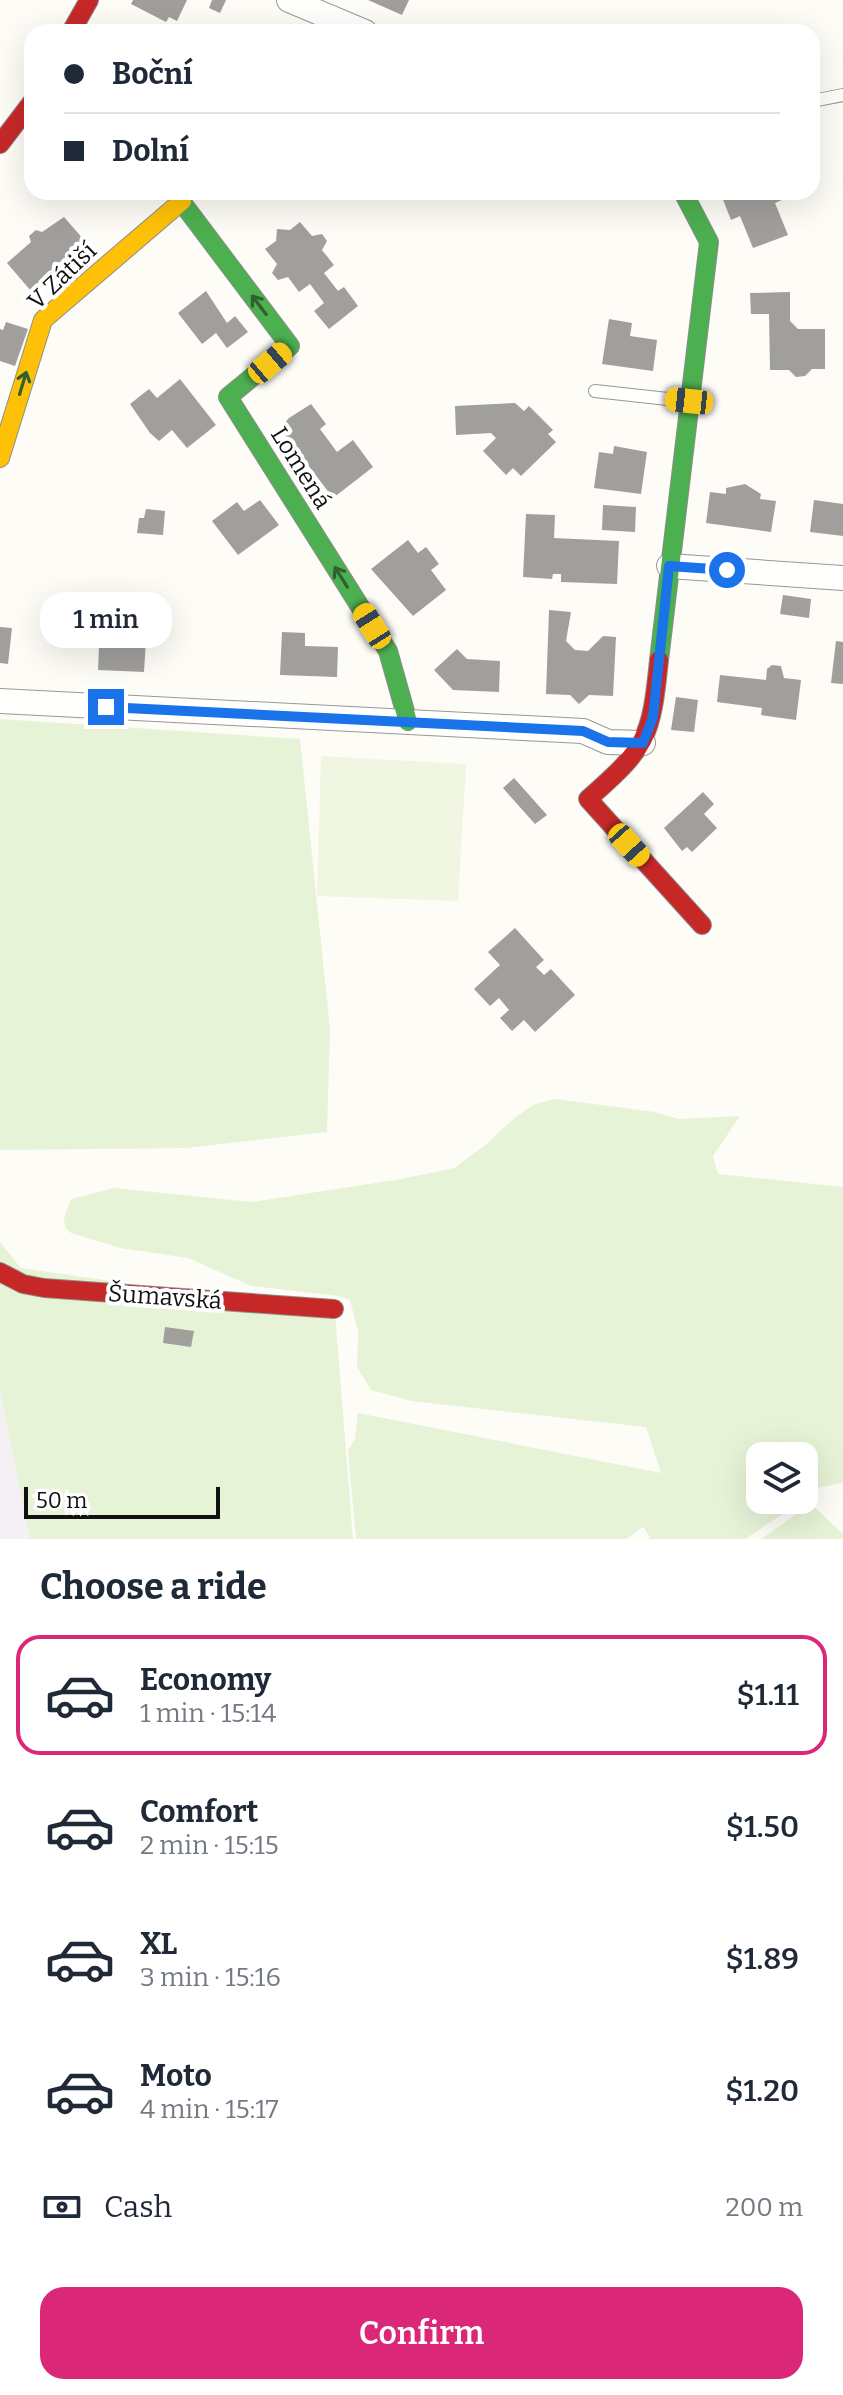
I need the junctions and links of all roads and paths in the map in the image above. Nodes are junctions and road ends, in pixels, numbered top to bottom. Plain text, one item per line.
1 (89, 0) edge
2 (289, 0) edge
3 (76, 24) edge
4 (346, 24) edge
5 (843, 95) edge
6 (820, 99) edge
7 (24, 112) edge
8 (0, 144) edge
9 (175, 200) edge
10 (180, 200) edge
11 (687, 200) edge
12 (595, 391) dead end
13 (689, 401) junction
14 (0, 458) edge
15 (669, 566) junction
16 (843, 578) edge
17 (0, 701) edge
18 (408, 722) junction
19 (643, 743) junction
20 (702, 925) dead end
21 (0, 1272) edge
22 (334, 1309) dead end

1 - 3 street
2 - 4 street
5 - 6 lane
7 - 8 street
14 -> 9 street, V Zátiší
18 -> 10 street, Lomená
11 - 13 street
12 - 13 lane
13 - 15 street
15 - 16 street
15 - 19 street
17 - 18 street
18 - 19 street
19 - 20 street
21 - 22 street, Šumavská

